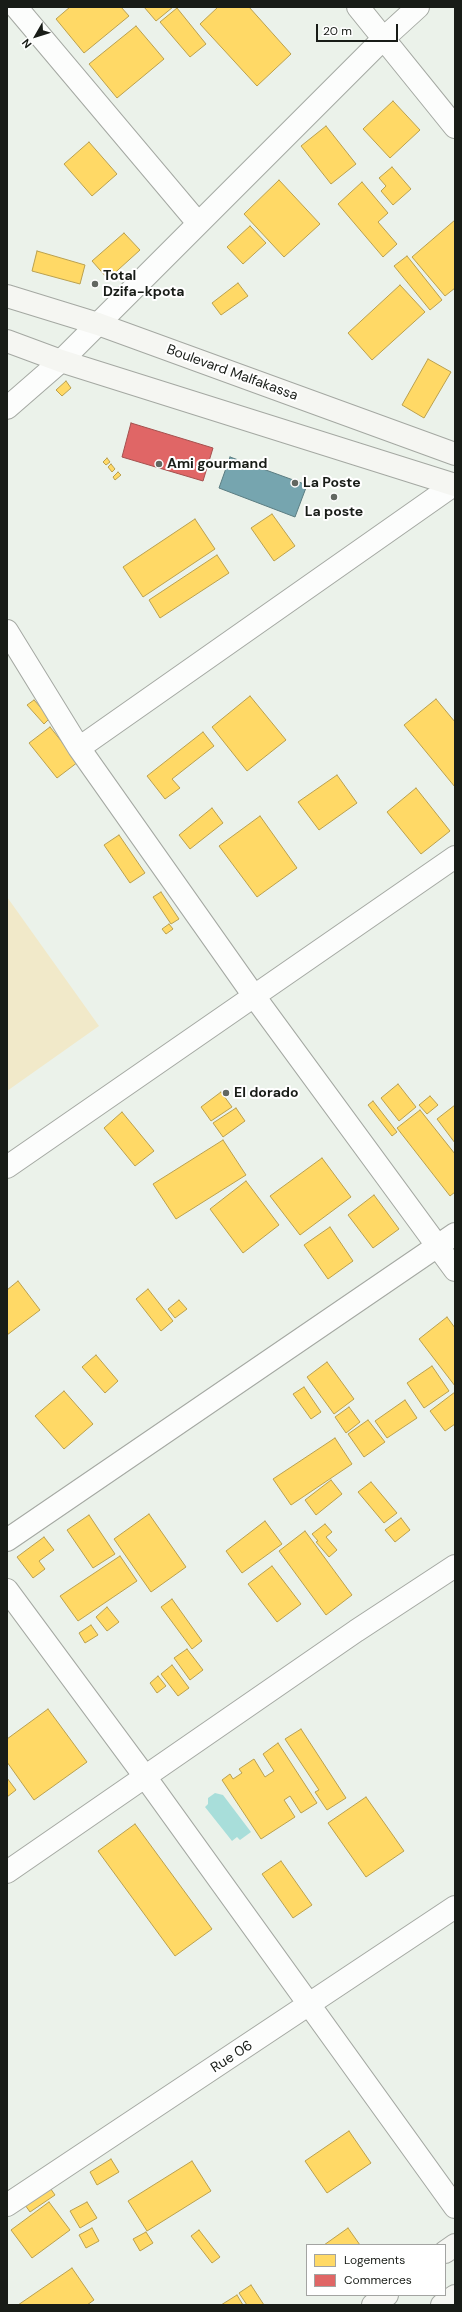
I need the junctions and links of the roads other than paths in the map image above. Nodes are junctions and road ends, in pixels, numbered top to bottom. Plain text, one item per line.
1 (16, 7) edge
2 (358, 7) edge
3 (418, 7) edge
4 (384, 38) junction
5 (455, 127) edge
6 (198, 223) junction
7 (7, 296) edge
8 (98, 324) junction
9 (7, 341) edge
10 (61, 361) junction
11 (7, 408) edge
12 (455, 454) edge
13 (455, 485) edge
14 (7, 631) edge
15 (80, 748) junction
16 (455, 857) edge
17 (254, 996) junction
18 (7, 1167) edge
19 (446, 1240) edge
20 (455, 1270) edge
21 (7, 1540) edge
22 (455, 1566) edge
23 (7, 1590) edge
24 (146, 1778) junction
25 (7, 1872) edge
26 (455, 1907) edge
27 (310, 2005) junction
28 (7, 2205) edge
29 (455, 2207) edge
30 (455, 2245) edge
31 (446, 2251) edge
32 (386, 2296) edge
33 (455, 2296) edge
34 (373, 2305) edge
35 (442, 2305) edge

1 - 6 street
2 - 4 street
3 - 4 street
4 - 5 street
4 - 6 street
6 - 8 street
7 - 8 main road, Boulevard Malfakassa
8 - 10 street
8 - 12 main road, Boulevard Malfakassa
9 - 10 main road
10 - 11 street
10 - 13 main road
13 - 15 street
14 - 15 street
15 - 17 street
16 - 17 street
17 - 18 street
17 - 19 street
19 - 20 street
19 - 21 street
22 - 24 street
23 - 24 street
24 - 25 street
24 - 27 street
26 - 27 street, Rue 06
27 - 28 street, Rue 06
27 - 29 street
30 - 31 main road
32 - 34 main road
33 - 35 main road

